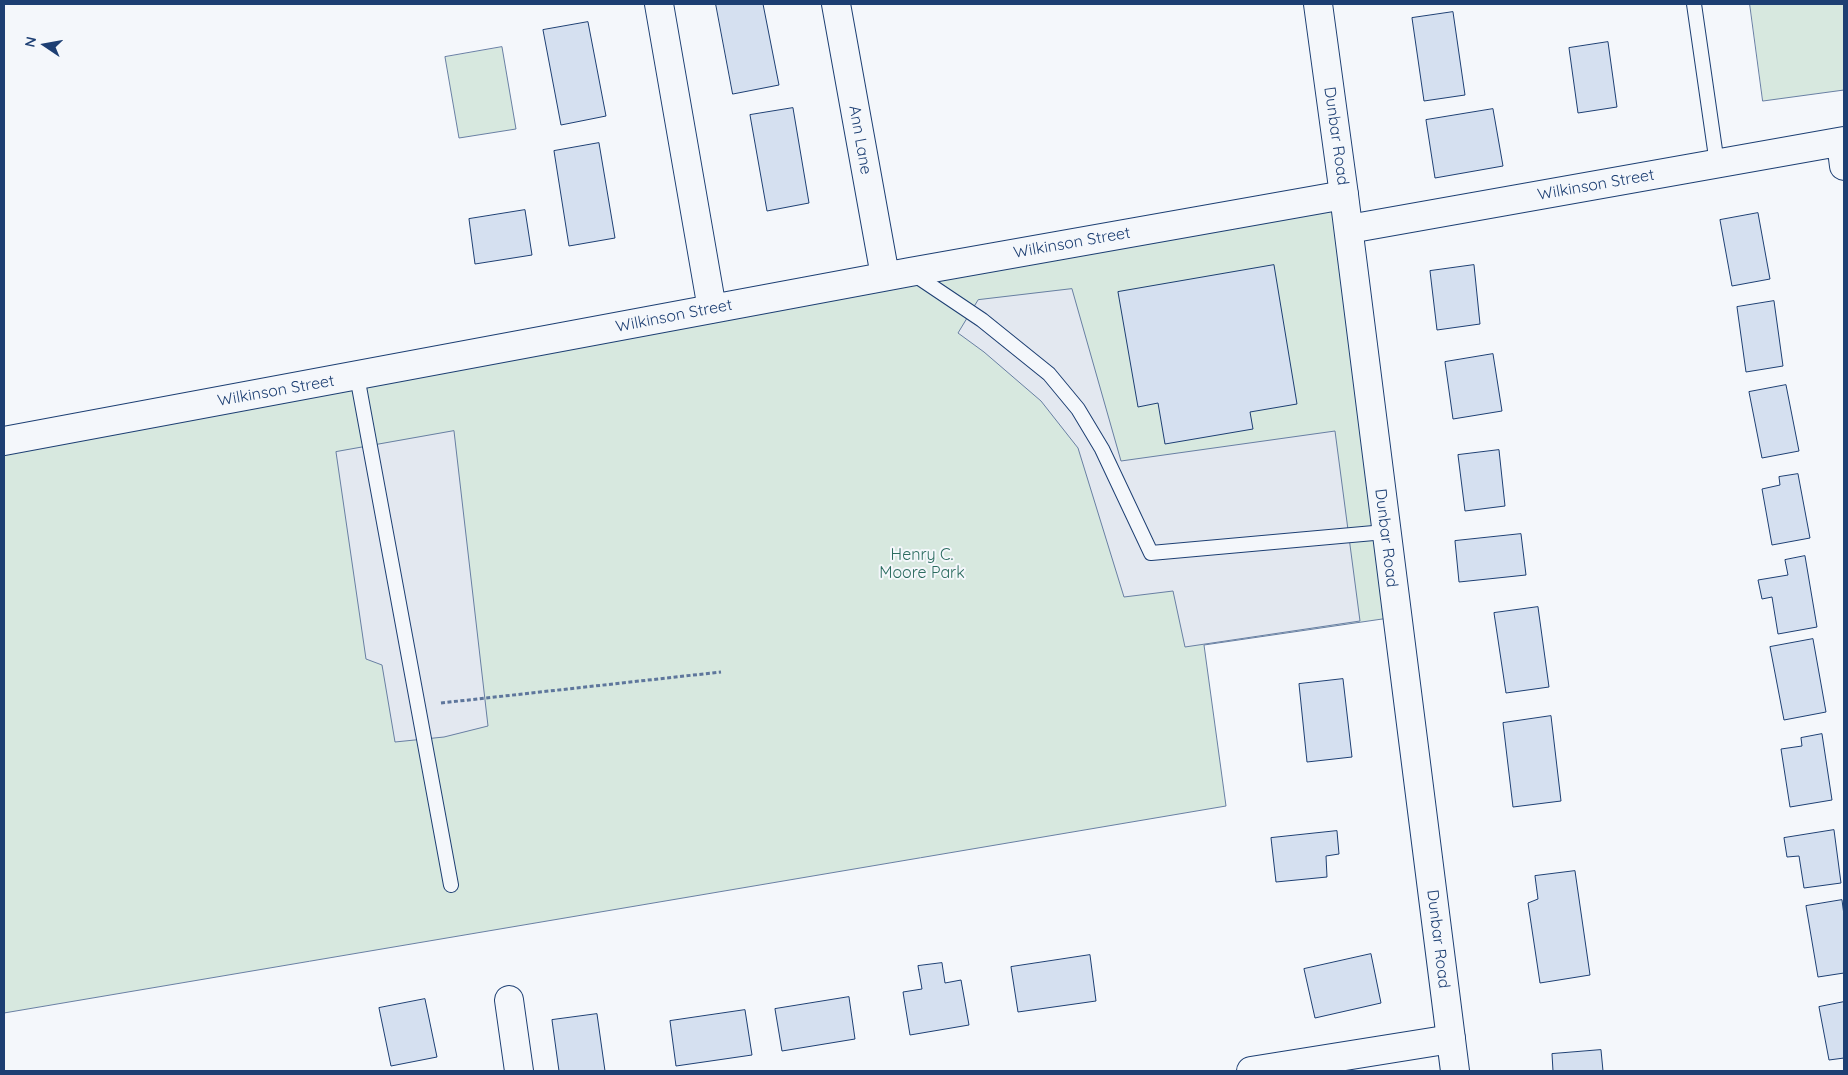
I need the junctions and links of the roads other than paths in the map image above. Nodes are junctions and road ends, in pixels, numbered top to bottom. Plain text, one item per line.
1 (660, 4) edge
2 (836, 4) edge
3 (1318, 4) edge
4 (1694, 4) edge
5 (1843, 150) edge
6 (1717, 164) junction
7 (1344, 195) junction
8 (1349, 229) junction
9 (897, 274) junction
10 (712, 309) junction
11 (357, 376) junction
12 (4, 441) edge
13 (1386, 532) junction
14 (451, 885) dead end
15 (509, 1000) dead end
16 (1451, 1039) junction
17 (519, 1071) edge
18 (1250, 1071) edge
19 (1455, 1071) edge

1 - 10 street
2 - 9 street, Ann Lane
3 - 7 street, Dunbar Road
4 - 6 lane
5 - 6 street, Wilkinson Street
6 - 8 street, Wilkinson Street
7 - 8 street, Dunbar Road
7 - 9 street, Wilkinson Street
8 - 13 street, Dunbar Road
9 - 10 street, Wilkinson Street
9 - 13 lane
10 - 11 street, Wilkinson Street
11 - 12 street, Wilkinson Street
11 - 14 lane
13 - 16 street, Dunbar Road
15 - 17 street
16 - 18 street
16 - 19 street, Dunbar Road

